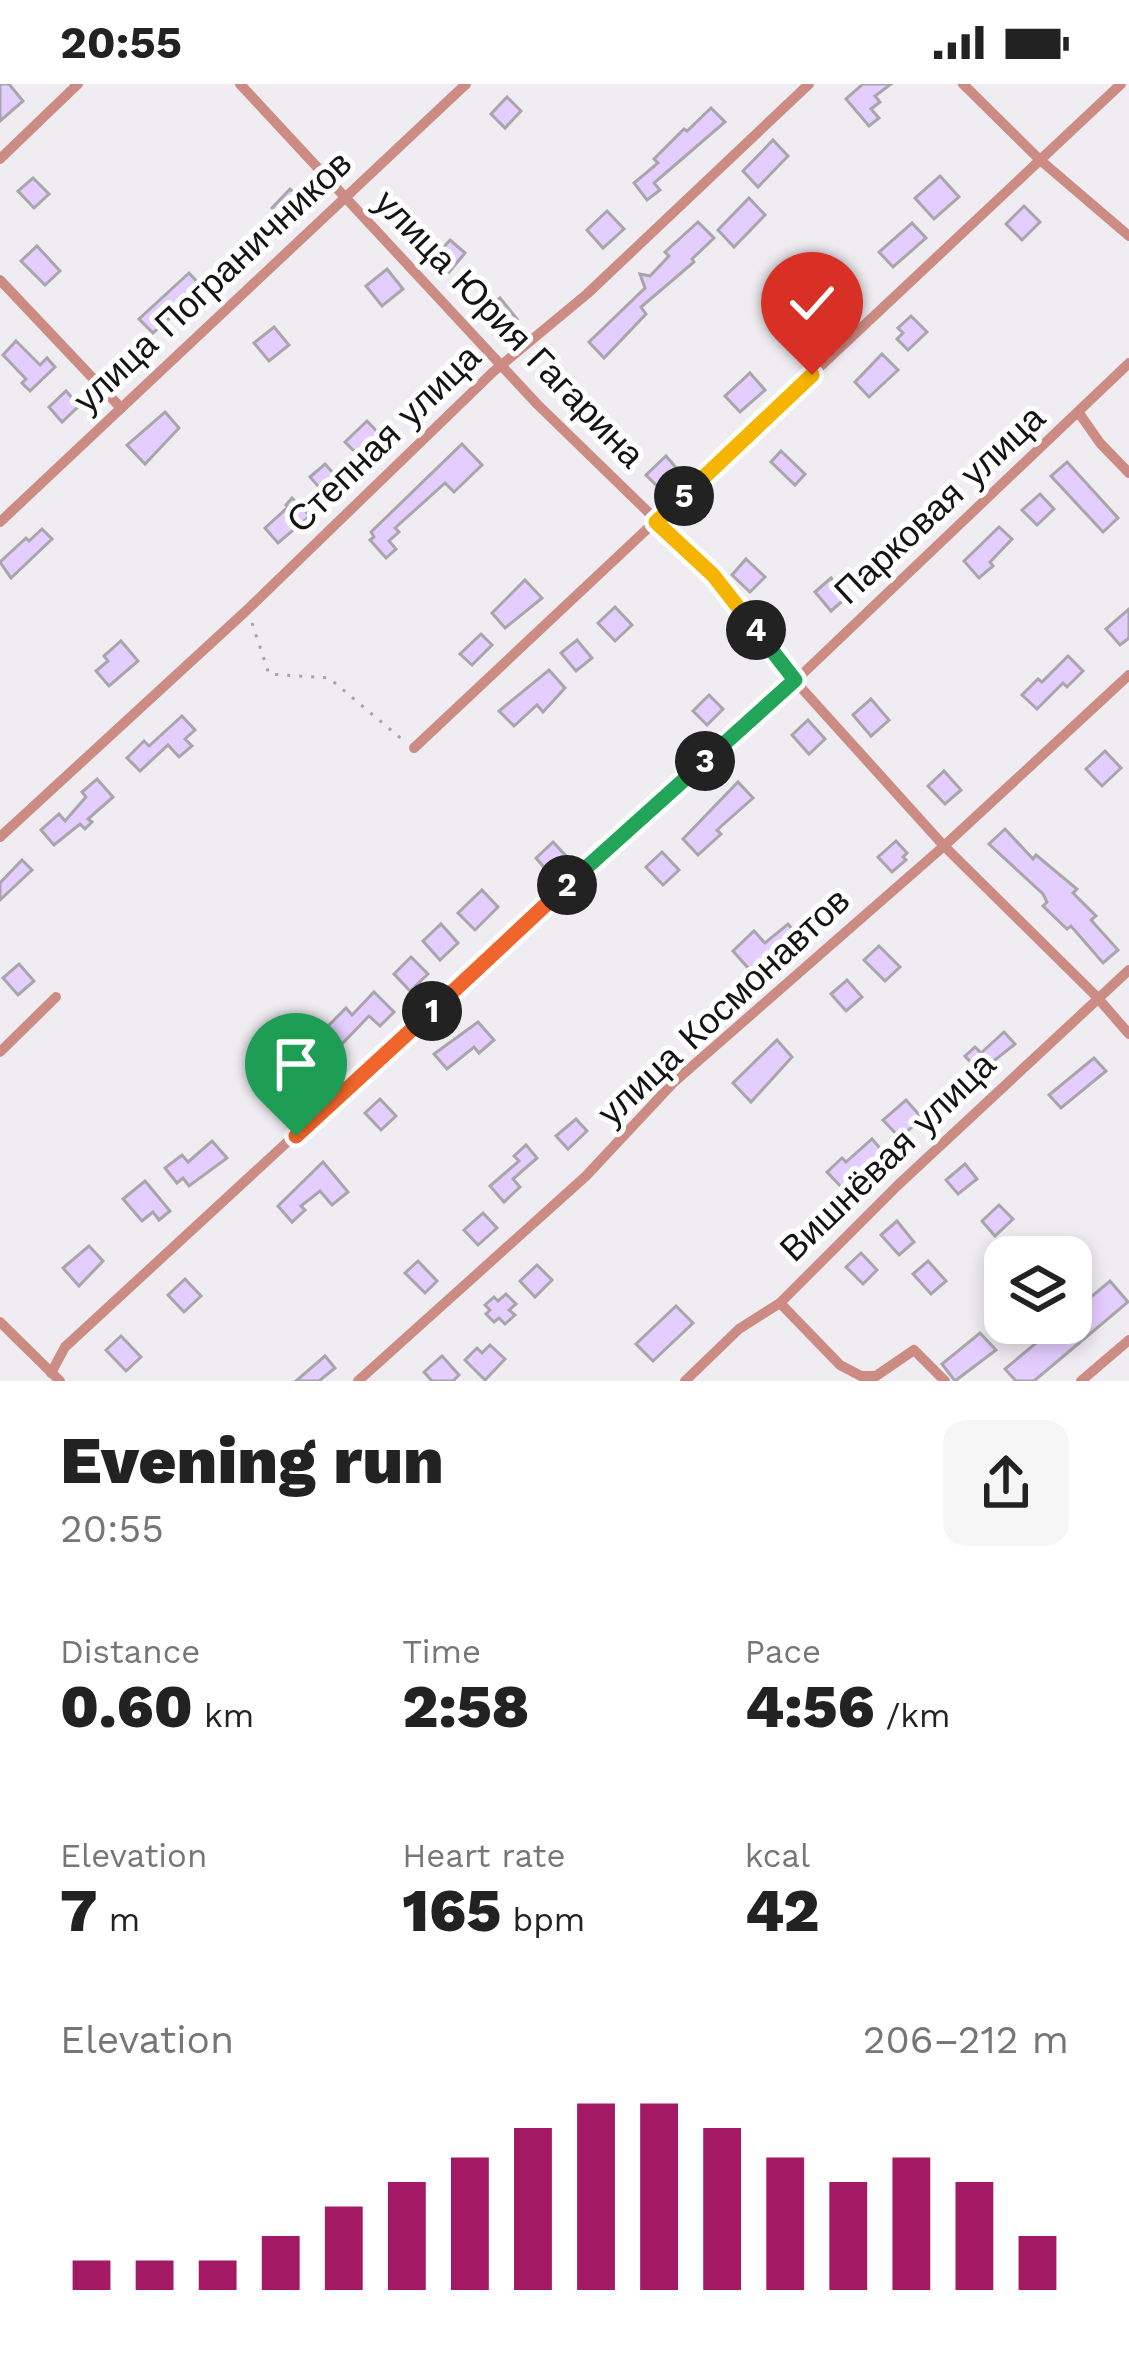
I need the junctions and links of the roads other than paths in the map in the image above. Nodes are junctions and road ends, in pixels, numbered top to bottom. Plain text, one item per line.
1 (78, 84) edge
2 (240, 84) edge
3 (466, 84) edge
4 (809, 84) edge
5 (963, 84) edge
6 (1121, 84) edge
7 (0, 158) edge
8 (1039, 159) junction
9 (344, 198) junction
10 (1129, 236) edge
11 (0, 280) edge
12 (1129, 363) edge
13 (501, 366) junction
14 (121, 408) junction
15 (1079, 413) junction
16 (1129, 472) edge
17 (0, 522) edge
18 (656, 522) junction
19 (1129, 675) edge
20 (795, 680) junction
21 (413, 748) road end
22 (0, 837) edge
23 (944, 845) junction
24 (1129, 970) edge
25 (1096, 996) junction
26 (56, 997) dead end
27 (1129, 1034) edge
28 (0, 1052) edge
29 (780, 1303) junction
30 (0, 1322) edge
31 (1129, 1340) edge
32 (56, 1377) edge
33 (358, 1381) edge
34 (685, 1381) edge
35 (945, 1381) edge
36 (1081, 1381) edge

1 - 7 street
2 - 9 street, улица Юрия Гагарина
3 - 9 street, улица Пограничников
4 - 13 street, Степная улица
5 - 8 street
6 - 8 street
8 - 10 street
8 - 18 street
9 - 13 street, улица Юрия Гагарина
9 - 14 street, улица Пограничников
11 - 14 street
12 - 15 street, Парковая улица
13 - 18 street, улица Юрия Гагарина
13 - 22 street, Степная улица
14 - 17 street, улица Пограничников
15 - 16 street
15 - 20 street, Парковая улица
18 - 20 street, улица Юрия Гагарина
18 - 21 street
19 - 23 street, улица Космонавтов
20 - 23 street, улица Юрия Гагарина
20 - 32 street, Парковая улица
23 - 25 street, улица Юрия Гагарина
23 - 33 street, улица Космонавтов
24 - 25 street, Вишнёвая улица
25 - 27 street, улица Юрия Гагарина
25 - 29 street, Вишнёвая улица
26 - 28 street
29 - 34 street, Вишнёвая улица
29 - 35 street
30 - 32 street
31 - 36 street

